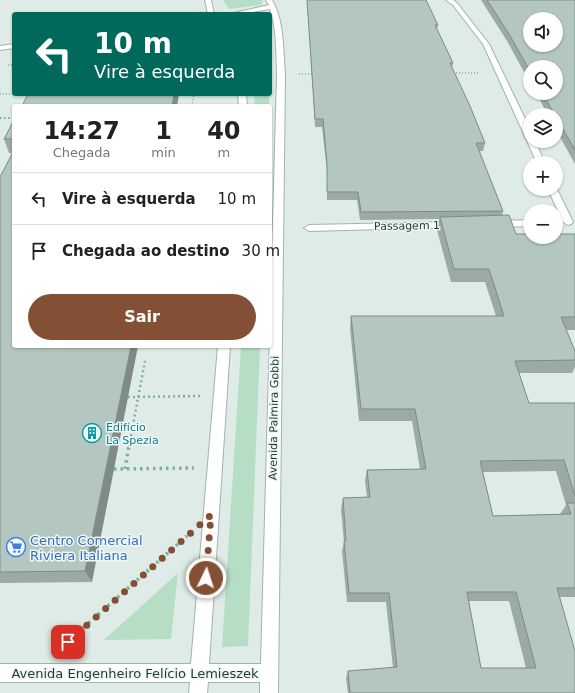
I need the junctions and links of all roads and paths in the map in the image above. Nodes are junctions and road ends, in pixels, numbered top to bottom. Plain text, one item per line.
1 (208, 0) edge
2 (449, 0) edge
3 (273, 2) edge
4 (211, 12) edge
5 (239, 12) edge
6 (12, 46) edge
7 (0, 48) edge
8 (446, 73) edge
9 (501, 73) junction
10 (281, 74) junction
11 (320, 74) edge
12 (0, 94) edge
13 (12, 94) edge
14 (0, 118) edge
15 (12, 118) edge
16 (523, 122) edge
17 (557, 196) edge
18 (571, 222) edge
19 (523, 223) edge
20 (467, 224) edge
21 (483, 224) edge
22 (309, 228) dead end
23 (224, 348) edge
24 (145, 361) dead end
25 (128, 397) dead end
26 (138, 397) junction
27 (188, 397) dead end
28 (114, 469) dead end
29 (125, 469) junction
30 (179, 469) dead end
31 (211, 515) junction
32 (32, 673) junction
33 (200, 673) junction
34 (269, 673) junction
35 (0, 674) edge
36 (198, 693) edge
37 (269, 693) edge

1 - 4 street
2 - 9 street
3 - 5 street
3 - 10 street, Avenida Palmira Gobbi
6 - 7 street
8 - 9 path
9 - 16 street
10 - 11 path
10 - 34 street, Avenida Palmira Gobbi
12 - 13 path
14 - 15 path
17 - 18 street
19 - 21 street
20 - 22 street, Passagem 1
23 - 31 street
24 - 26 path
25 - 26 path
26 - 27 path
26 - 29 path
28 - 29 path
29 - 30 path
31 - 32 path
31 - 33 street
32 - 33 street, Avenida Engenheiro Felício Lemieszek
32 - 35 street, Avenida Engenheiro Felício Lemieszek
33 - 34 street, Avenida Engenheiro Felício Lemieszek
33 - 36 street
34 - 37 street, Avenida Palmira Gobbi

